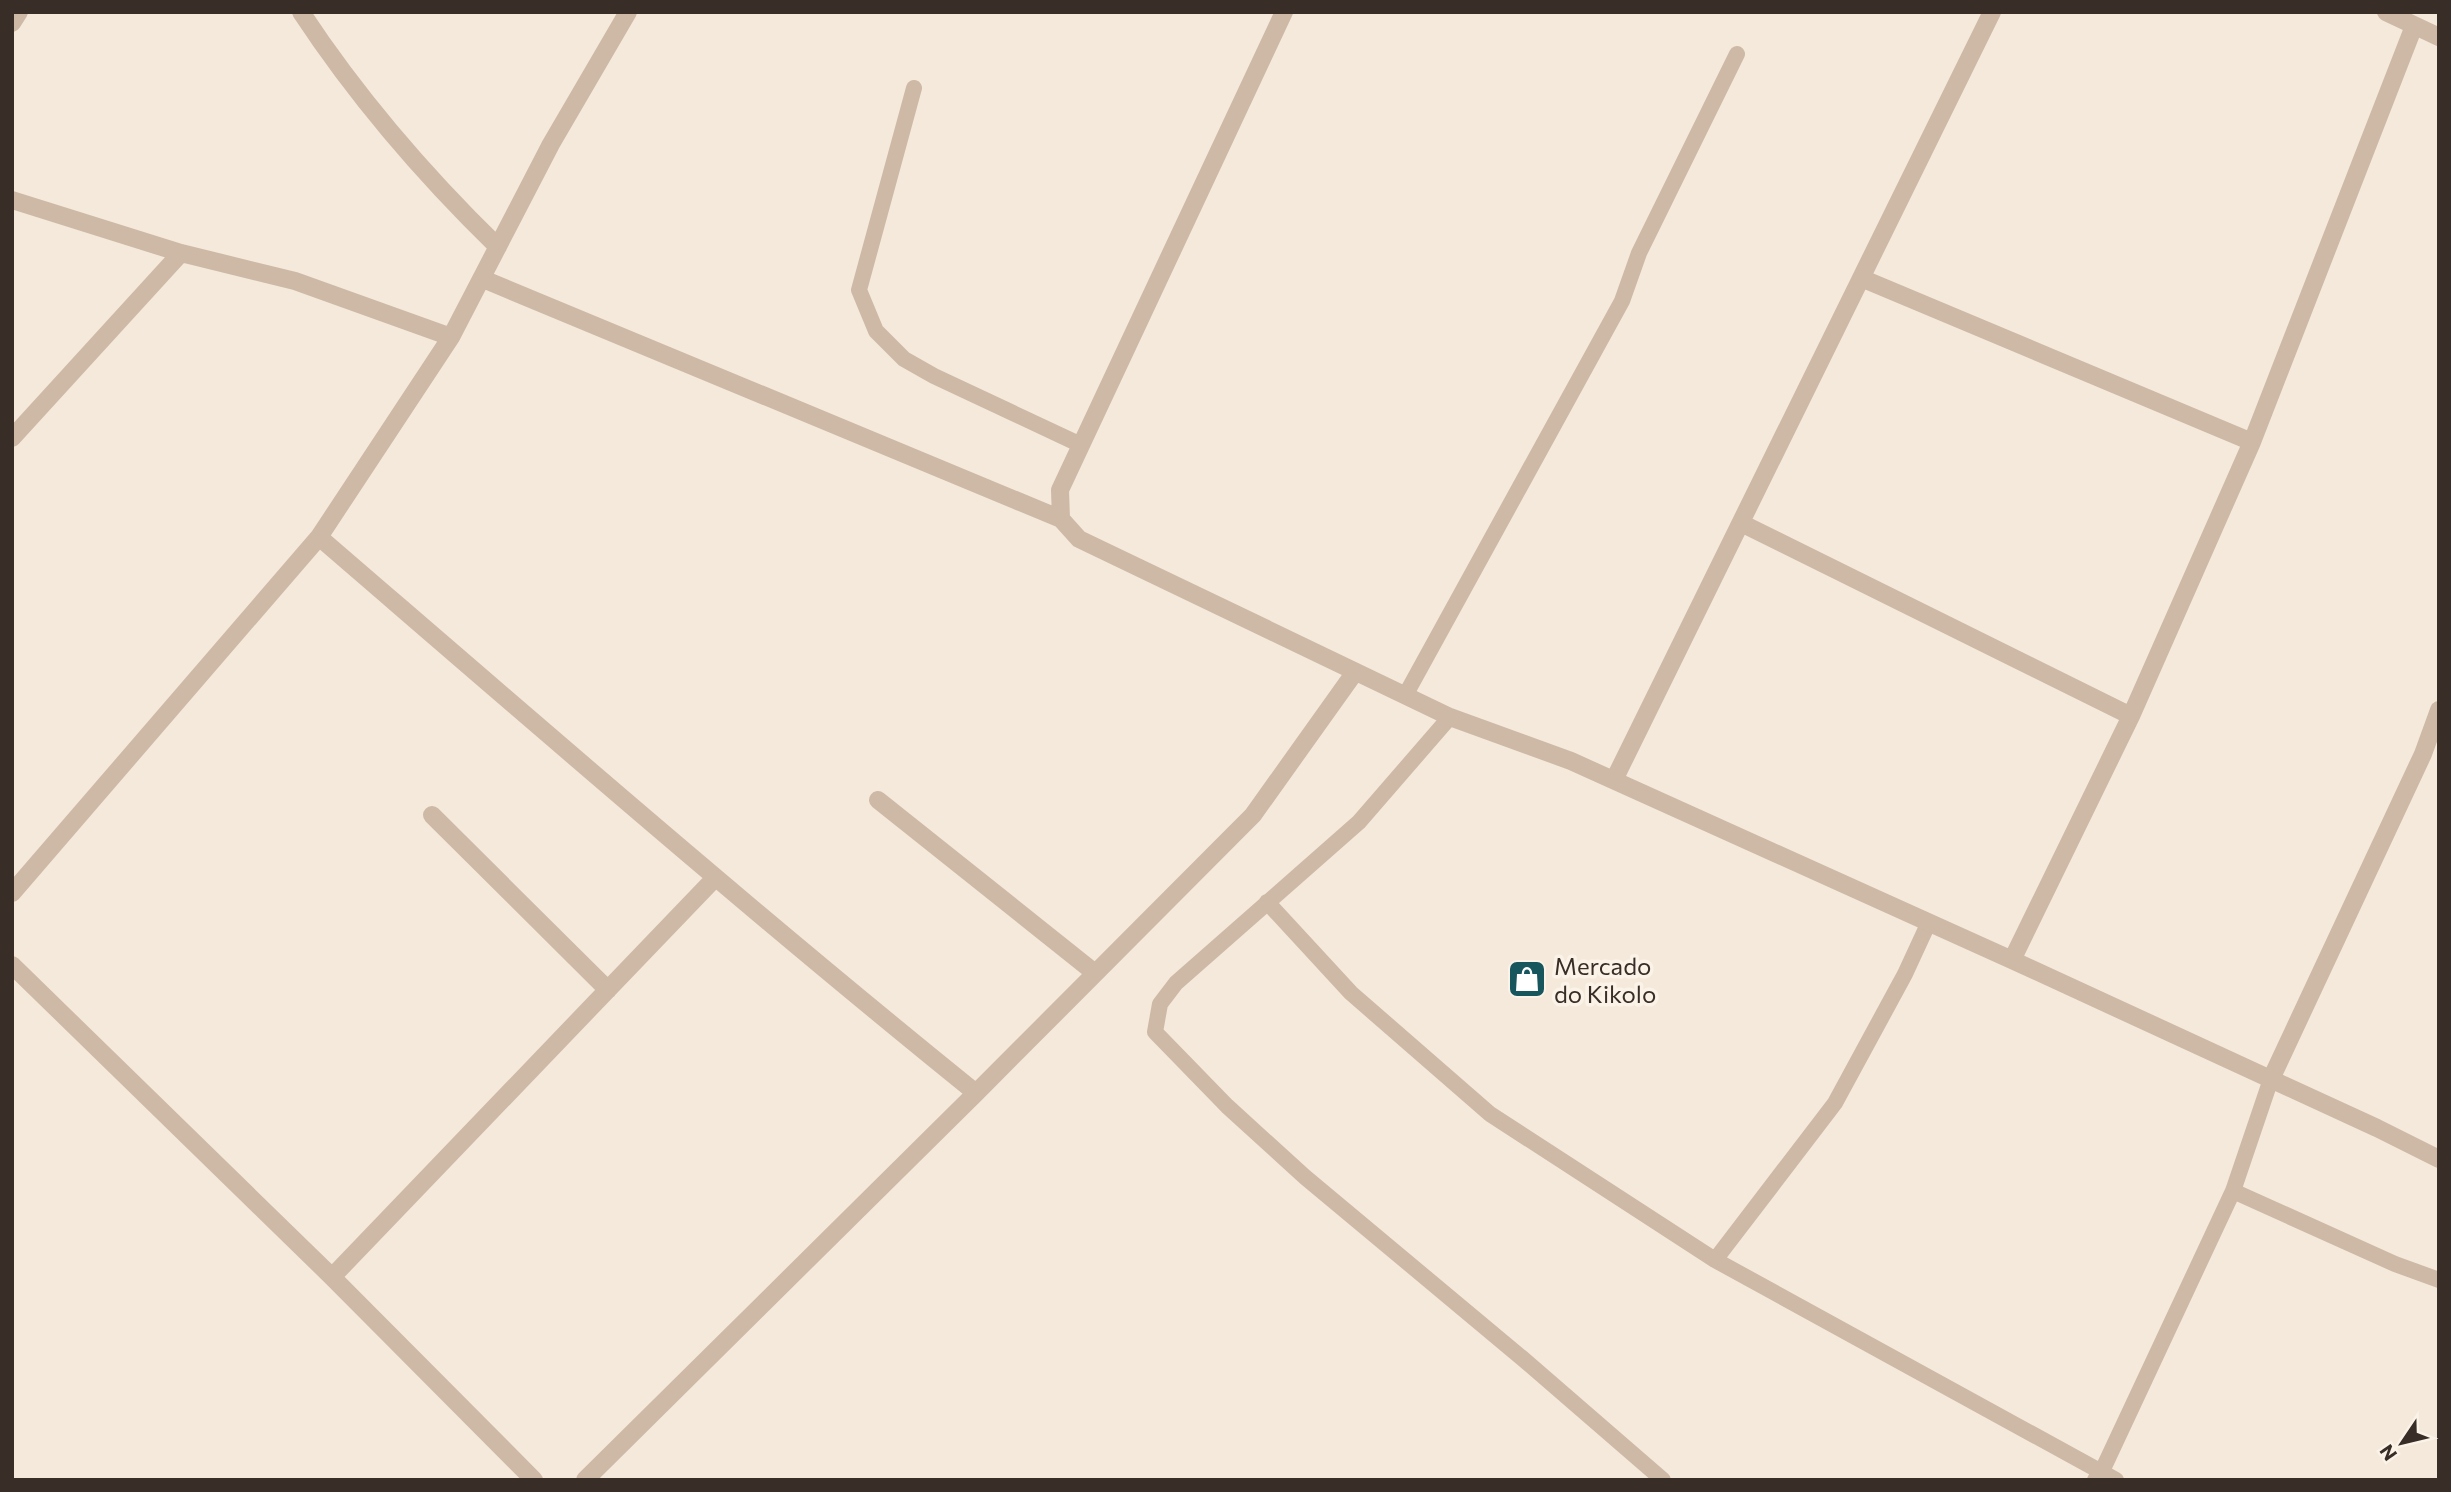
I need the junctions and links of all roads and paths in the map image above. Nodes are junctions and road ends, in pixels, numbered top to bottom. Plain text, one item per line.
1 (19, 12) edge
2 (301, 12) edge
3 (628, 12) edge
4 (1284, 12) edge
5 (1992, 12) edge
6 (2386, 12) edge
7 (12, 23) edge
8 (2414, 26) junction
9 (2439, 37) edge
10 (1737, 54) dead end
11 (914, 88) dead end
12 (12, 200) edge
13 (498, 247) junction
14 (181, 253) junction
15 (1861, 278) junction
16 (483, 279) junction
17 (451, 337) junction
18 (12, 438) edge
19 (2252, 442) junction
20 (1081, 446) junction
21 (1061, 519) junction
22 (1741, 523) junction
23 (319, 537) junction
24 (1355, 672) junction
25 (1406, 694) junction
26 (2439, 710) edge
27 (2131, 716) junction
28 (1450, 717) junction
29 (1614, 780) junction
30 (877, 800) dead end
31 (432, 815) dead end
32 (715, 878) junction
33 (12, 893) edge
34 (1267, 902) junction
35 (1929, 922) junction
36 (2012, 960) junction
37 (12, 965) edge
38 (1095, 973) junction
39 (608, 990) junction
40 (2271, 1079) junction
41 (976, 1093) junction
42 (2439, 1159) edge
43 (2233, 1191) junction
44 (1715, 1260) junction
45 (332, 1278) junction
46 (2439, 1280) edge
47 (2098, 1475) edge
48 (534, 1480) edge
49 (584, 1480) edge
50 (1663, 1480) edge
51 (2116, 1480) edge

1 - 7 street
2 - 13 street
3 - 13 street
4 - 20 street
5 - 15 street
6 - 8 street
8 - 9 street
8 - 19 street
10 - 25 lane
11 - 20 lane
12 - 14 street
13 - 16 street
14 - 17 street
14 - 18 street
15 - 19 street
15 - 22 street
16 - 17 street
16 - 21 street
17 - 23 street
19 - 27 street
20 - 21 street
21 - 24 street
22 - 27 street
22 - 29 street
23 - 32 street
23 - 33 street
24 - 25 street
24 - 38 street
25 - 28 street
26 - 40 street
27 - 36 street
28 - 29 street
28 - 34 lane
29 - 35 street
30 - 38 street
31 - 39 street
32 - 39 street
32 - 41 street
34 - 44 lane
34 - 50 lane
35 - 36 street
35 - 44 lane
36 - 40 street
37 - 45 street
38 - 41 street
39 - 45 street
40 - 42 street
40 - 43 lane
41 - 49 street
43 - 46 lane
43 - 47 lane
44 - 47 lane
45 - 48 street
47 - 51 lane

